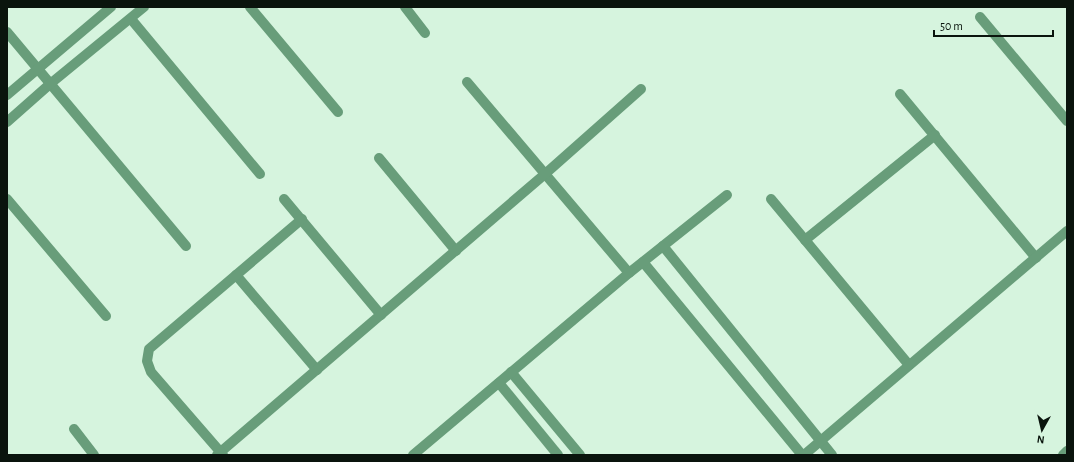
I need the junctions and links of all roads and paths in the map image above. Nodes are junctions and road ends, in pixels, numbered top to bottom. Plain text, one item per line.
1 (111, 7) edge
2 (144, 7) edge
3 (250, 7) edge
4 (405, 7) edge
5 (980, 17) dead end
6 (131, 18) junction
7 (7, 32) edge
8 (426, 33) dead end
9 (38, 68) junction
10 (467, 82) dead end
11 (50, 84) junction
12 (641, 89) dead end
13 (900, 94) dead end
14 (7, 95) edge
15 (338, 112) dead end
16 (1067, 121) edge
17 (7, 122) edge
18 (934, 135) junction
19 (378, 158) dead end
20 (260, 174) dead end
21 (545, 174) junction
22 (727, 195) dead end
23 (284, 199) dead end
24 (771, 199) dead end
25 (7, 200) edge
26 (302, 219) junction
27 (1067, 231) edge
28 (805, 240) junction
29 (186, 246) dead end
30 (663, 246) junction
31 (456, 251) junction
32 (1036, 258) junction
33 (643, 262) junction
34 (629, 273) junction
35 (236, 275) junction
36 (381, 315) junction
37 (106, 316) dead end
38 (909, 365) junction
39 (317, 370) junction
40 (511, 372) junction
41 (498, 383) junction
42 (74, 429) dead end
43 (820, 441) junction
44 (1067, 451) edge
45 (220, 454) edge
46 (94, 455) edge
47 (413, 455) edge
48 (558, 455) edge
49 (580, 455) edge
50 (803, 455) edge
51 (832, 455) edge
52 (1063, 455) edge

1 - 9 street
2 - 6 street
3 - 15 street
4 - 8 street
5 - 16 street
6 - 11 street
6 - 20 street
7 - 9 street
9 - 11 street
9 - 14 street
10 - 21 street
11 - 17 street
11 - 29 street
12 - 21 street
13 - 18 street
18 - 28 street
18 - 32 street
19 - 31 street
21 - 31 street
21 - 34 street
22 - 30 street
23 - 26 street
24 - 28 street
25 - 37 street
26 - 35 street
26 - 36 street
27 - 32 street
28 - 38 street
30 - 33 street
30 - 43 street
31 - 36 street
32 - 38 street
33 - 34 street
33 - 50 street
34 - 40 street
35 - 39 street
35 - 45 street
36 - 39 street
38 - 43 street
39 - 45 street
40 - 41 street
40 - 49 street
41 - 47 street
41 - 48 street
42 - 46 street
43 - 50 street
43 - 51 street
44 - 52 street

